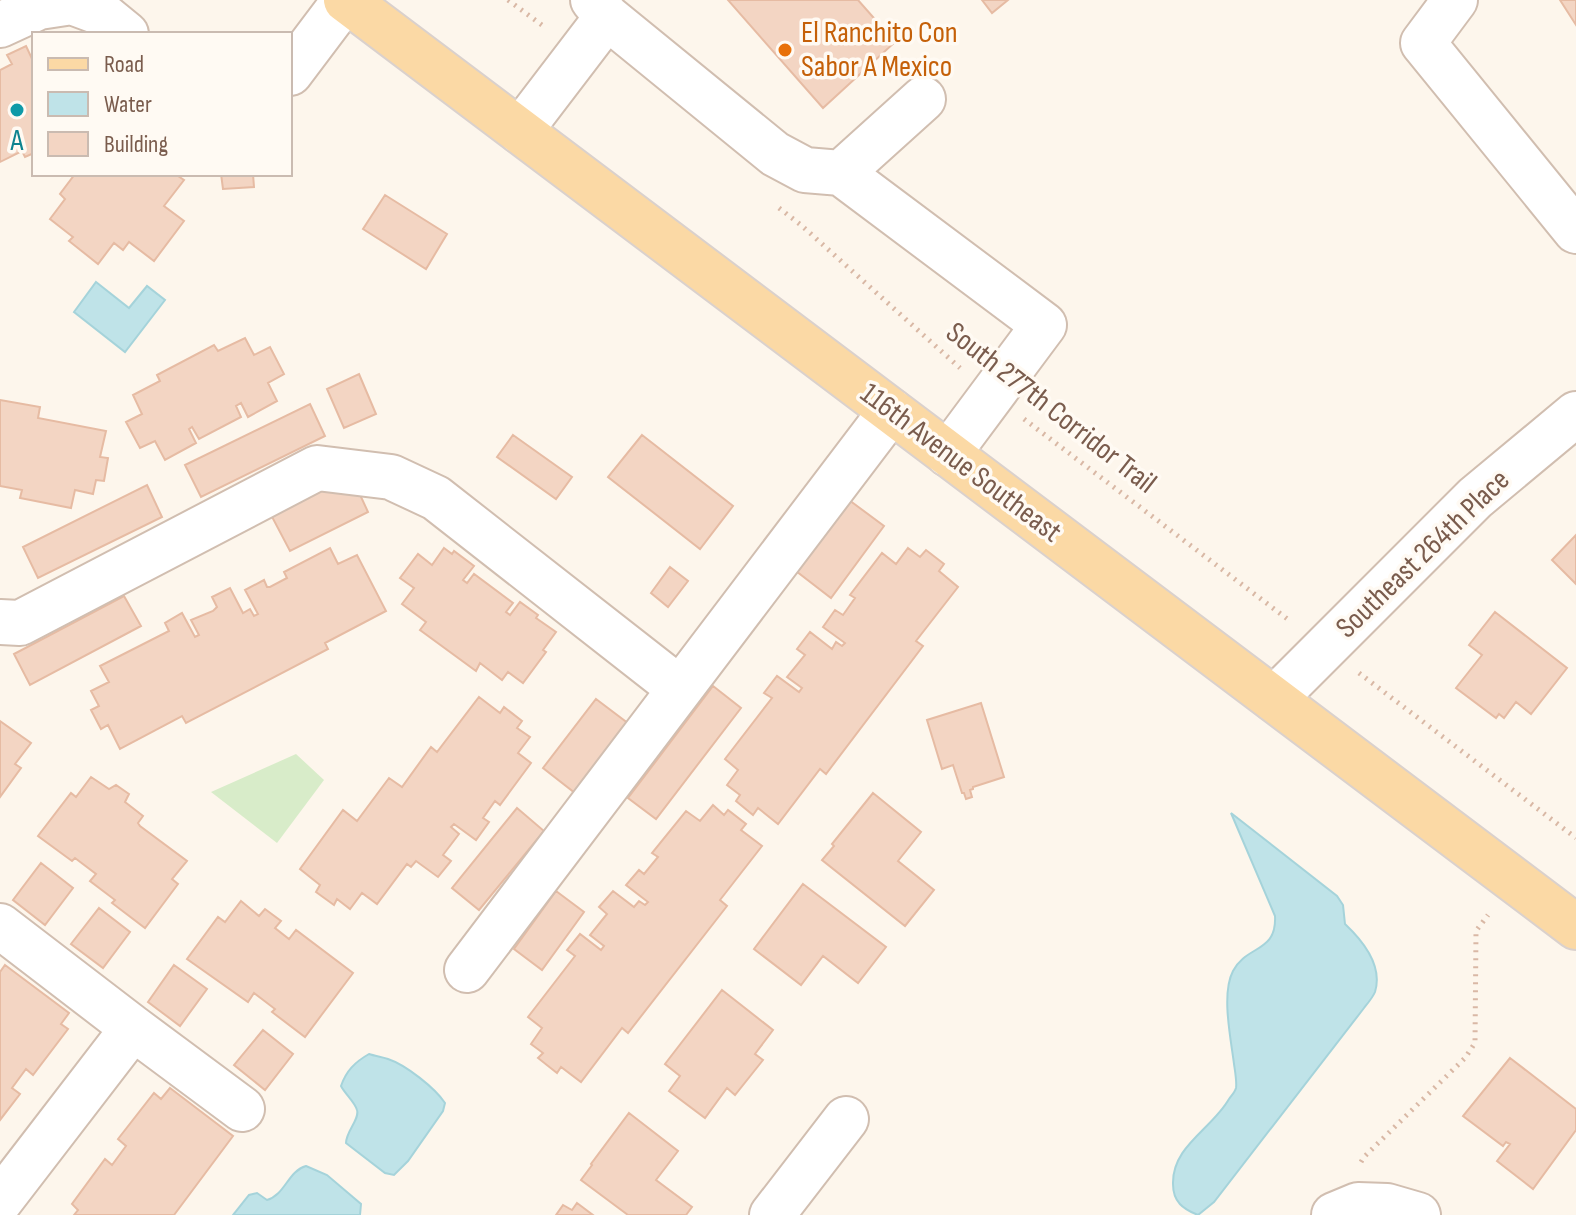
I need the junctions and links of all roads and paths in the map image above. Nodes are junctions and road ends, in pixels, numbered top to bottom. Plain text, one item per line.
1 (346, 0) edge
2 (399, 0) edge
3 (508, 0) edge
4 (1455, 0) edge
5 (600, 8) edge
6 (0, 25) edge
7 (124, 32) edge
8 (580, 52) junction
9 (422, 57) junction
10 (292, 70) edge
11 (923, 99) dead end
12 (520, 131) junction
13 (841, 173) junction
14 (776, 206) dead end
15 (1576, 231) edge
16 (992, 395) junction
17 (891, 411) junction
18 (1576, 414) edge
19 (948, 454) junction
20 (0, 622) edge
21 (1325, 648) junction
22 (680, 689) junction
23 (1274, 699) junction
24 (1576, 838) edge
25 (1515, 881) junction
26 (0, 926) edge
27 (1576, 927) edge
28 (467, 970) dead end
29 (133, 1028) junction
30 (242, 1109) dead end
31 (846, 1119) dead end
32 (0, 1201) edge
33 (1346, 1210) edge
34 (772, 1215) edge
35 (1418, 1215) edge

1 - 9 main road, 116th Avenue Southeast
1 - 10 street
2 - 9 main road
3 - 8 path
4 - 15 street
5 - 8 street
5 - 13 street
6 - 7 street
8 - 12 street
9 - 12 main road, 116th Avenue Southeast
11 - 13 street
12 - 17 main road, 116th Avenue Southeast
13 - 16 street
14 - 16 path, South 277th Corridor Trail
16 - 19 street
16 - 21 path, South 277th Corridor Trail
17 - 19 main road, 116th Avenue Southeast
17 - 22 street
18 - 21 street, Southeast 264th Place
19 - 23 main road, 116th Avenue Southeast
20 - 22 street
21 - 23 street, Southeast 264th Place
21 - 24 path, South 277th Corridor Trail
22 - 28 street
23 - 25 main road, 116th Avenue Southeast
25 - 27 main road, 116th Avenue Southeast
25 - 33 path
26 - 29 street
29 - 30 street
29 - 32 street
31 - 34 street
33 - 35 street

